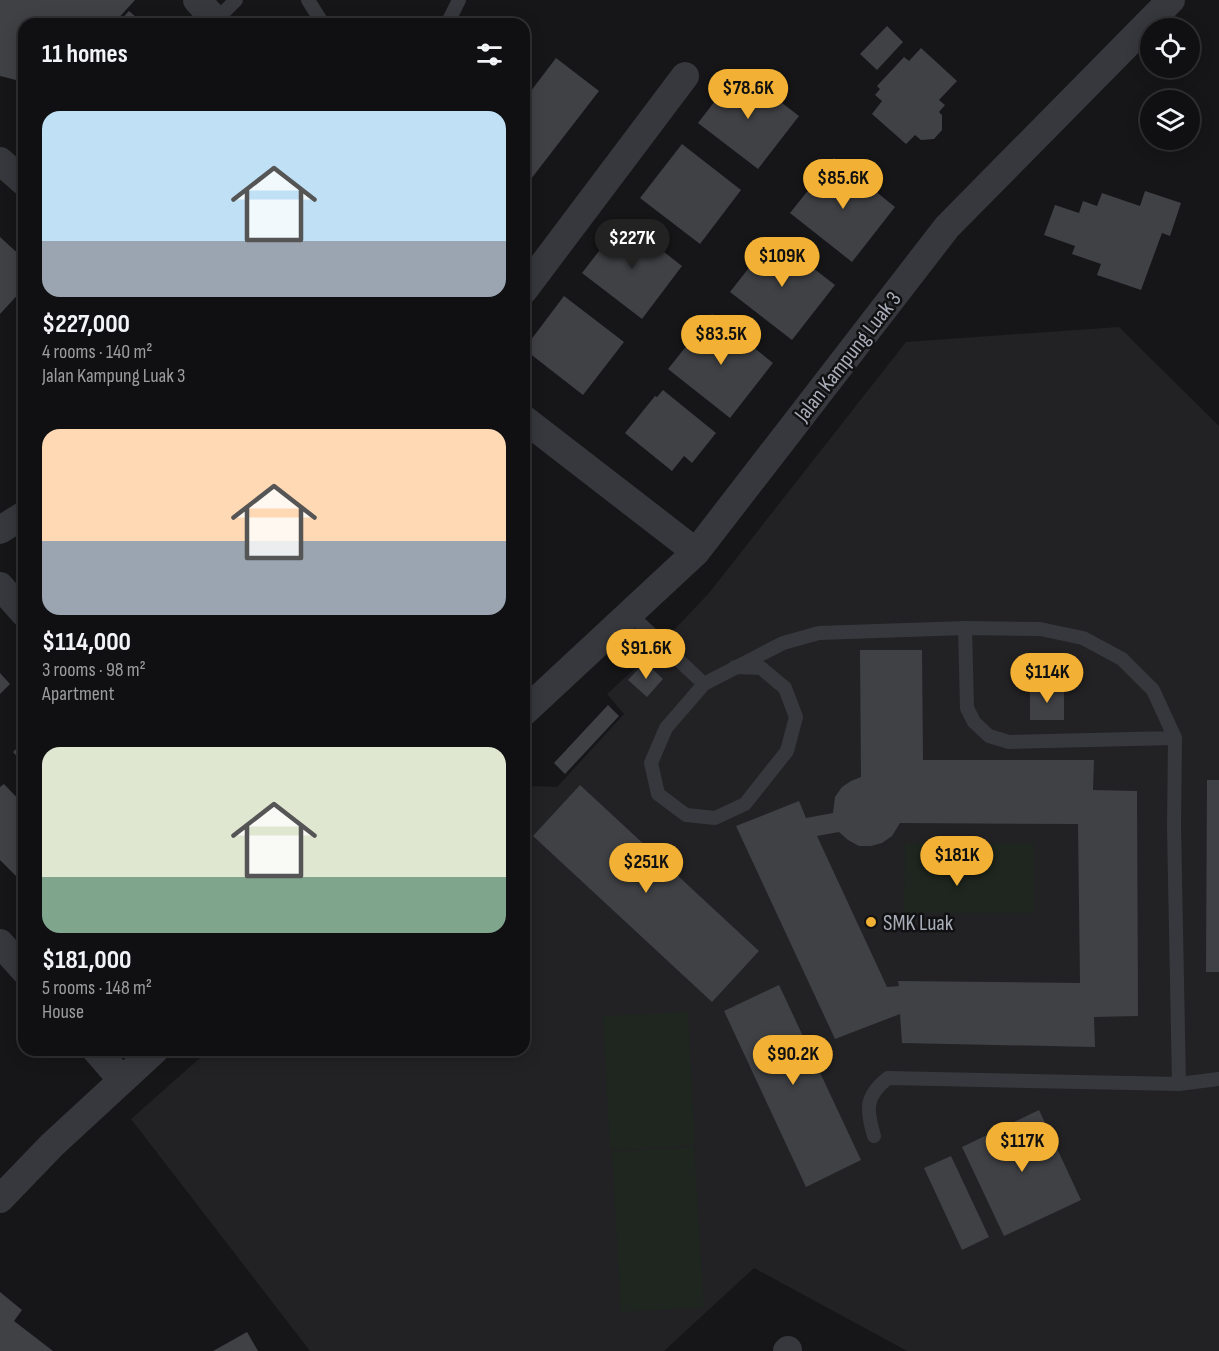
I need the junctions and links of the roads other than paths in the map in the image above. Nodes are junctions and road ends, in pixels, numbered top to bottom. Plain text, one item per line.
1 (308, 0) edge
2 (459, 0) edge
3 (1171, 0) edge
4 (319, 18) edge
5 (450, 18) edge
6 (685, 76) dead end
7 (0, 161) edge
8 (18, 177) edge
9 (530, 282) edge
10 (530, 424) edge
11 (18, 519) edge
12 (0, 530) edge
13 (696, 552) junction
14 (0, 586) edge
15 (18, 606) edge
16 (630, 614) junction
17 (965, 628) junction
18 (733, 667) junction
19 (704, 684) junction
20 (530, 706) edge
21 (1175, 738) junction
22 (0, 943) edge
23 (18, 963) edge
24 (101, 1056) edge
25 (148, 1056) edge
26 (1219, 1079) edge
27 (122, 1080) junction
28 (1179, 1084) junction
29 (874, 1136) dead end
30 (0, 1199) edge

1 - 4 lane
2 - 5 lane
3 - 13 street, Jalan Kampung Luak 3
6 - 9 street
7 - 8 street
10 - 13 street
11 - 12 street
13 - 16 street, Jalan Kampung Luak 3
14 - 15 street
16 - 19 lane
16 - 20 street, Jalan Kampung Luak 3
17 - 18 lane
17 - 21 lane
17 - 21 lane
18 - 19 lane
18 - 19 lane
21 - 28 lane
22 - 23 street
24 - 27 street
25 - 27 street
26 - 28 lane
27 - 30 street
28 - 29 lane

